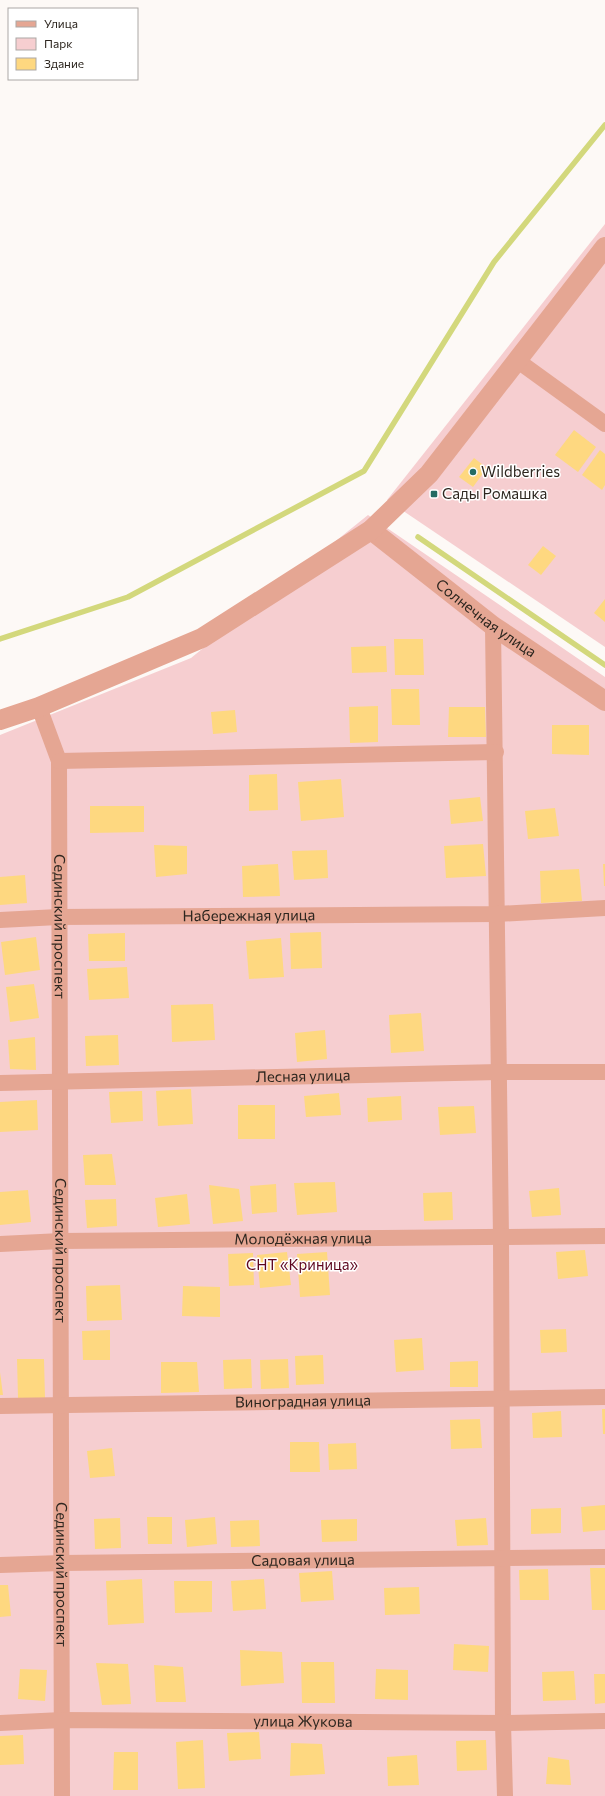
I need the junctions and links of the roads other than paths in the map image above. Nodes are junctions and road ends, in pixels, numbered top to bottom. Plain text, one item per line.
1 (605, 247) edge
2 (518, 360) junction
3 (605, 424) edge
4 (371, 530) junction
5 (493, 626) junction
6 (605, 701) edge
7 (39, 708) junction
8 (0, 720) edge
9 (496, 752) junction
10 (59, 761) junction
11 (605, 908) edge
12 (497, 914) junction
13 (58, 917) junction
14 (0, 920) edge
15 (499, 1072) junction
16 (605, 1072) edge
17 (59, 1081) junction
18 (0, 1083) edge
19 (605, 1236) edge
20 (501, 1238) junction
21 (61, 1241) junction
22 (0, 1244) edge
23 (605, 1397) edge
24 (502, 1398) junction
25 (62, 1404) junction
26 (0, 1406) edge
27 (605, 1557) edge
28 (504, 1558) junction
29 (62, 1563) junction
30 (0, 1565) edge
31 (62, 1720) junction
32 (605, 1721) edge
33 (0, 1723) edge
34 (503, 1723) junction
35 (62, 1796) edge
36 (505, 1796) edge

1 - 2 street
2 - 3 street
2 - 4 street
4 - 5 street, Солнечная улица
4 - 7 street
5 - 6 street, Солнечная улица
5 - 9 street
7 - 8 street
7 - 10 street, Сединский проспект
9 - 10 street
9 - 12 street
10 - 13 street, Сединский проспект
11 - 12 street, Набережная улица
12 - 13 street, Набережная улица
12 - 15 street
13 - 14 street, Набережная улица
13 - 17 street, Сединский проспект
15 - 16 street, Лесная улица
15 - 17 street, Лесная улица
15 - 20 street
17 - 18 street, Лесная улица
17 - 21 street, Сединский проспект
19 - 20 street, Молодёжная улица
20 - 21 street, Молодёжная улица
20 - 24 street
21 - 22 street, Молодёжная улица
21 - 25 street, Сединский проспект
23 - 24 street, Виноградная улица
24 - 25 street, Виноградная улица
24 - 28 street
25 - 26 street, Виноградная улица
25 - 29 street, Сединский проспект
27 - 28 street, Садовая улица
28 - 29 street, Садовая улица
28 - 34 street
29 - 30 street, Садовая улица
29 - 31 street, Сединский проспект
31 - 33 street, улица Жукова
31 - 34 street, улица Жукова
31 - 35 street, Сединский проспект
32 - 34 street, улица Жукова
34 - 36 street

